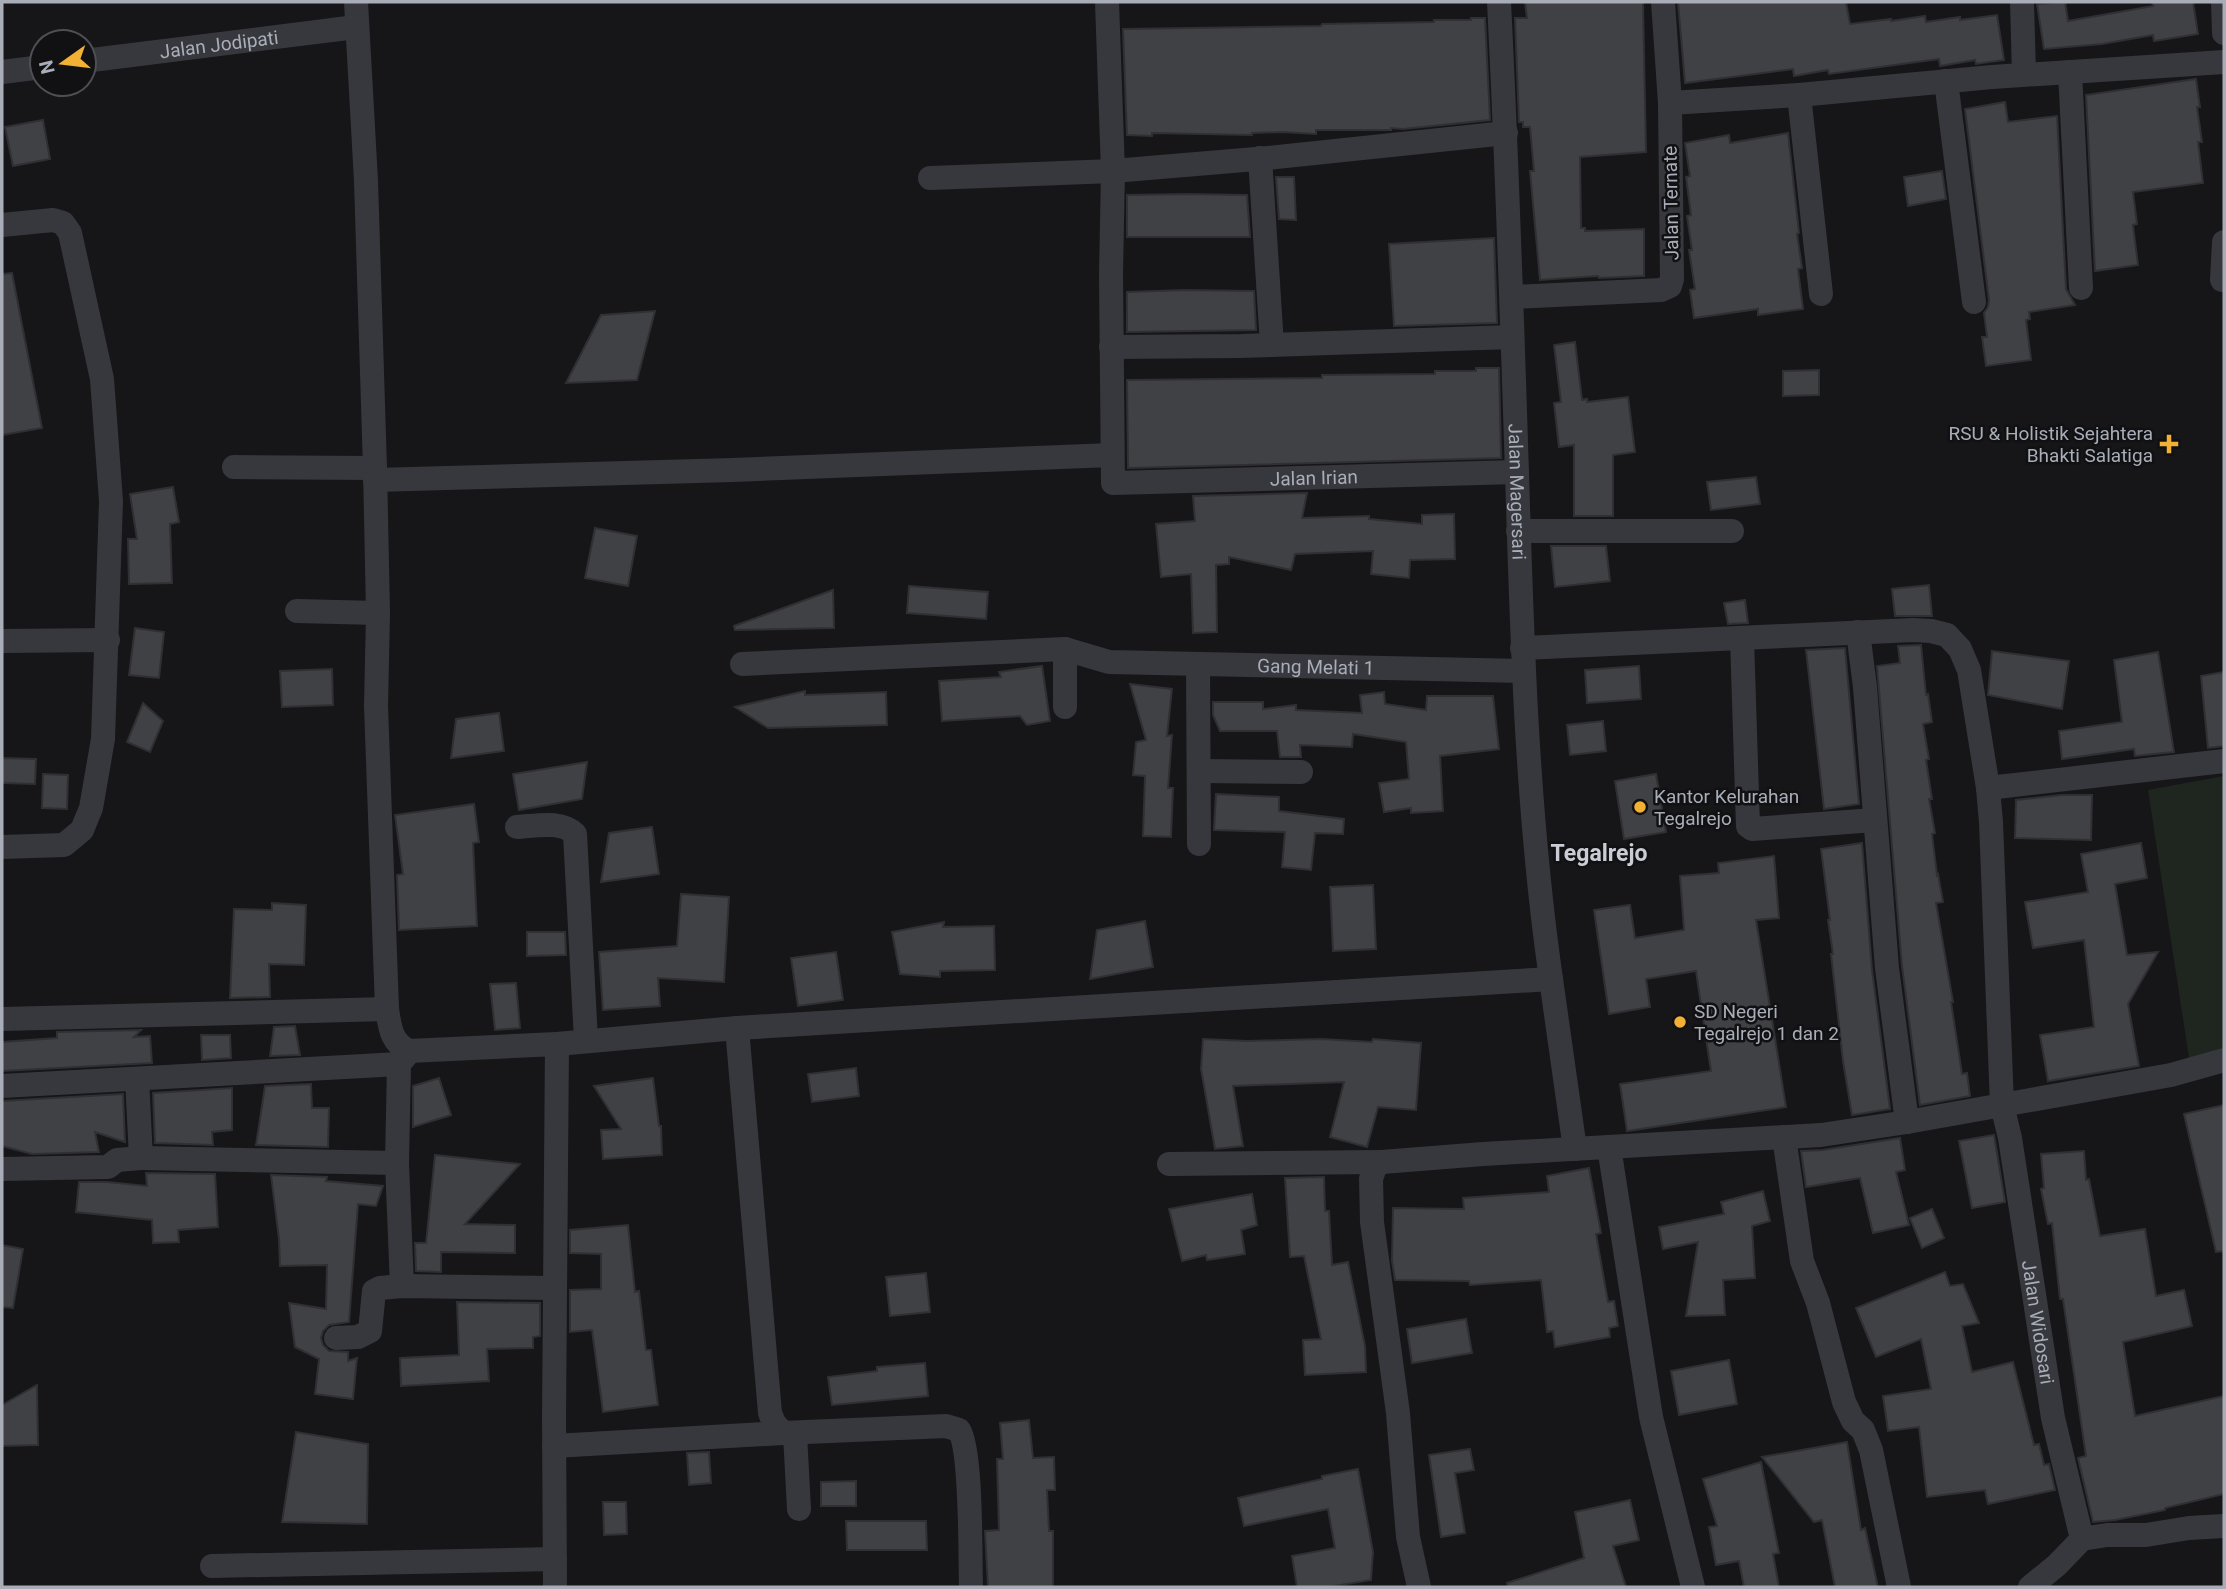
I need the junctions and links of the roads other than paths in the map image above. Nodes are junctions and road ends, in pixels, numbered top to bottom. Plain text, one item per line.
1 (356, 2) edge
2 (1107, 2) edge
3 (1499, 2) edge
4 (1663, 2) edge
5 (2022, 2) edge
6 (2223, 2) edge
7 (356, 27) junction
8 (2224, 33) edge
9 (98, 59) edge
10 (2224, 62) edge
11 (28, 69) edge
12 (2, 72) edge
13 (2070, 72) junction
14 (2024, 74) junction
15 (1946, 81) junction
16 (1799, 95) junction
17 (1670, 103) junction
18 (1506, 133) junction
19 (1260, 158) junction
20 (1114, 171) junction
21 (930, 178) dead end
22 (2, 225) edge
23 (2224, 243) edge
24 (2222, 279) dead end
25 (2081, 288) dead end
26 (1821, 294) dead end
27 (1512, 297) junction
28 (1974, 302) dead end
29 (1512, 337) junction
30 (1272, 345) junction
31 (1111, 347) junction
32 (1112, 455) junction
33 (234, 467) dead end
34 (1517, 472) junction
35 (375, 474) junction
36 (1518, 531) junction
37 (1732, 531) dead end
38 (297, 611) dead end
39 (378, 612) junction
40 (1858, 632) junction
41 (1742, 638) junction
42 (108, 640) junction
43 (2, 641) edge
44 (1065, 649) junction
45 (1522, 659) junction
46 (742, 664) dead end
47 (1198, 665) junction
48 (1065, 707) dead end
49 (2224, 761) edge
50 (1199, 771) junction
51 (1301, 772) dead end
52 (1988, 788) junction
53 (1875, 820) junction
54 (517, 827) dead end
55 (1199, 844) dead end
56 (2, 847) edge
57 (1551, 979) junction
58 (387, 1009) junction
59 (2, 1019) edge
60 (737, 1028) junction
61 (586, 1040) junction
62 (557, 1044) junction
63 (404, 1058) junction
64 (2224, 1060) edge
65 (138, 1079) junction
66 (2, 1086) edge
67 (1907, 1122) junction
68 (2006, 1122) junction
69 (1784, 1137) junction
70 (1609, 1147) junction
71 (1575, 1149) junction
72 (141, 1158) junction
73 (1382, 1162) junction
74 (397, 1163) junction
75 (1169, 1164) dead end
76 (2, 1169) edge
77 (402, 1286) junction
78 (555, 1288) junction
79 (336, 1338) dead end
80 (789, 1434) junction
81 (554, 1446) junction
82 (799, 1508) dead end
83 (2224, 1527) edge
84 (2082, 1539) junction
85 (555, 1559) junction
86 (212, 1566) dead end
87 (2034, 1586) edge
88 (555, 1587) edge
89 (971, 1587) edge
90 (1419, 1587) edge
91 (1693, 1587) edge
92 (1899, 1587) edge

1 - 7 street
2 - 20 street
3 - 18 street, Jalan Magersari
4 - 17 street, Jalan Ternate
5 - 14 street
6 - 8 street
7 - 9 street, Jalan Jodipati
7 - 35 street
10 - 13 street
11 - 12 street
13 - 14 street
13 - 25 street
14 - 15 street
15 - 16 street
15 - 28 street
16 - 17 street
16 - 26 street
17 - 27 street, Jalan Ternate
18 - 19 street
18 - 27 street, Jalan Magersari
19 - 20 street
19 - 30 street
20 - 21 street
20 - 31 street
22 - 42 street
23 - 24 street
27 - 29 street, Jalan Magersari
29 - 30 street
29 - 34 street, Jalan Magersari
30 - 31 street
31 - 32 street
32 - 34 street, Jalan Irian
32 - 35 street
33 - 35 street
34 - 36 street, Jalan Magersari
35 - 39 street
36 - 37 street
36 - 45 street, Jalan Magersari
38 - 39 street
39 - 58 street
40 - 41 street, Gang Melati 1
40 - 52 street, Jalan Widosari
40 - 53 street
41 - 45 street, Gang Melati 1
41 - 53 street
42 - 43 street
42 - 56 street
44 - 46 street, Gang Melati 1
44 - 47 street, Gang Melati 1
44 - 48 street
45 - 47 street, Gang Melati 1
45 - 57 street, Jalan Magersari
47 - 50 street
49 - 52 street
50 - 51 street
50 - 55 street
52 - 68 street, Jalan Widosari
53 - 67 street
54 - 61 street
57 - 60 street
57 - 71 street, Jalan Magersari
58 - 59 street
58 - 63 street
60 - 61 street
60 - 80 street
61 - 62 street
62 - 63 street
62 - 78 street
63 - 65 street
63 - 74 street
64 - 68 street
65 - 66 street
65 - 72 street
67 - 68 street
67 - 69 street
68 - 84 street, Jalan Widosari
69 - 70 street
69 - 92 street
70 - 71 street
70 - 91 street
71 - 73 street
72 - 74 street
72 - 76 street
73 - 75 street
73 - 90 street
74 - 77 street
77 - 78 street
77 - 79 street
78 - 81 street
80 - 81 street
80 - 82 street
80 - 89 street
81 - 85 street
83 - 84 street
84 - 87 street
85 - 86 street
85 - 88 street

